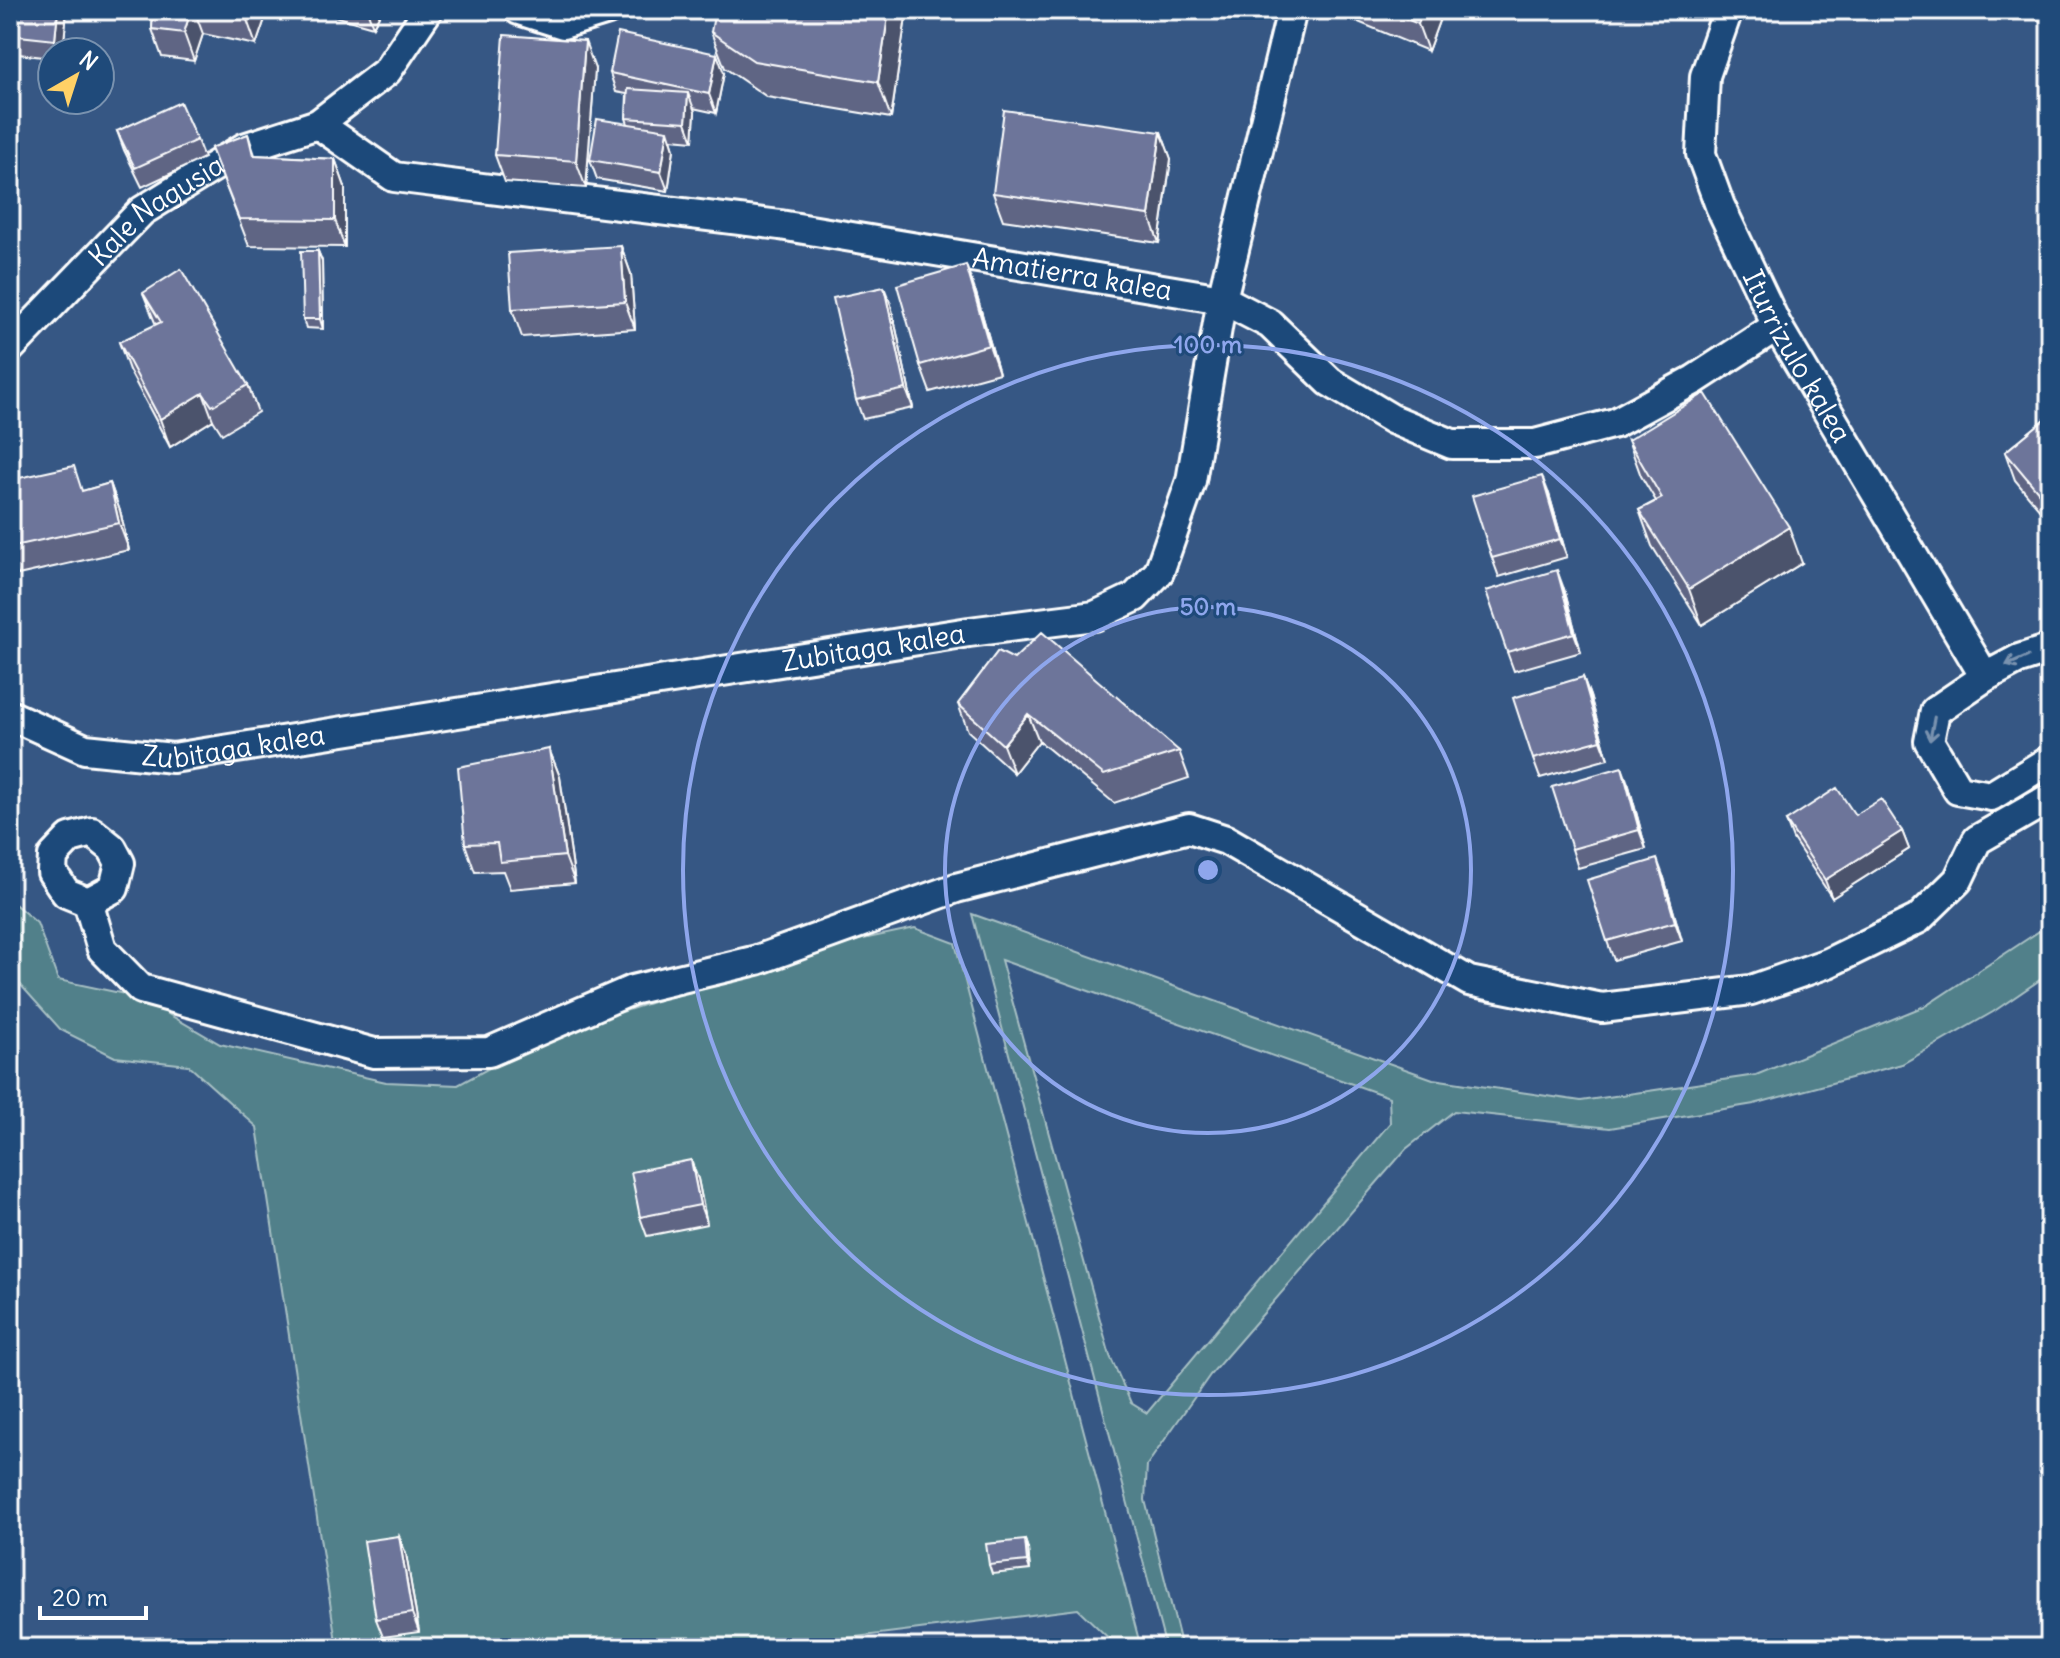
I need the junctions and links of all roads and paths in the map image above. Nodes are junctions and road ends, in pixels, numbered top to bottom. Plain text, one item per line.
1 (428, 10) edge
2 (519, 10) edge
3 (608, 10) edge
4 (1292, 10) edge
5 (1728, 10) edge
6 (318, 124) junction
7 (1222, 299) junction
8 (1777, 326) junction
9 (10, 348) edge
10 (2050, 649) edge
11 (1985, 677) junction
12 (10, 715) edge
13 (2050, 760) edge
14 (2050, 798) edge
15 (88, 902) dead end

1 - 6 street, Kale Nagusia
2 - 3 street
4 - 7 street, Zubitaga kalea
5 - 8 street, Iturrizulo kalea
6 - 7 street, Amatierra kalea
6 - 9 street, Kale Nagusia
7 - 8 street, Amatierra kalea
7 - 12 street, Zubitaga kalea
8 - 11 street, Iturrizulo kalea
10 -> 11 street
11 -> 13 street
14 - 15 street

